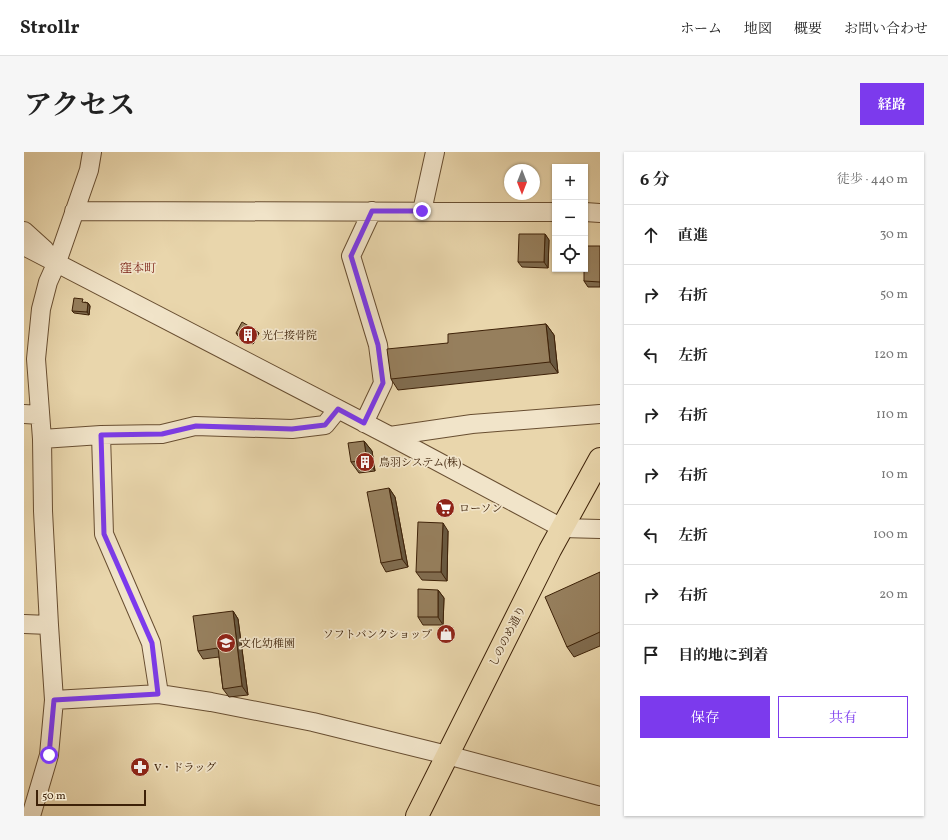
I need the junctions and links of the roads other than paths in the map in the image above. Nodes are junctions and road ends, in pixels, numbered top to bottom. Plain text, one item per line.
1 (92, 152) edge
2 (435, 152) edge
3 (74, 211) junction
4 (372, 211) junction
5 (422, 211) junction
6 (552, 212) edge
7 (588, 212) edge
8 (600, 213) edge
9 (24, 231) edge
10 (24, 246) edge
11 (24, 256) edge
12 (57, 262) junction
13 (338, 409) junction
14 (600, 414) edge
15 (32, 415) edge
16 (364, 423) junction
17 (101, 435) junction
18 (390, 436) junction
19 (42, 439) junction
20 (600, 459) edge
21 (562, 528) junction
22 (600, 529) edge
23 (24, 624) edge
24 (49, 625) junction
25 (158, 694) junction
26 (54, 700) junction
27 (447, 755) junction
28 (600, 796) edge
29 (31, 816) edge
30 (417, 816) edge

1 - 3 street
2 - 5 street
3 - 4 street
3 - 12 street
4 - 5 street
4 - 16 street
5 - 6 street
7 - 8 street
9 - 12 street
10 - 12 street
11 - 12 street
12 - 13 street
12 - 15 street
13 - 16 street
13 - 17 street
14 - 18 street
15 - 19 street
16 - 18 street
17 - 19 street
17 - 25 street
18 - 21 street
19 - 24 street
20 - 21 main road, しののめ通り
21 - 22 street
21 - 27 main road, しののめ通り
23 - 24 street
24 - 26 street
25 - 26 street
25 - 27 street
26 - 29 street
27 - 28 street
27 - 30 main road, しののめ通り

